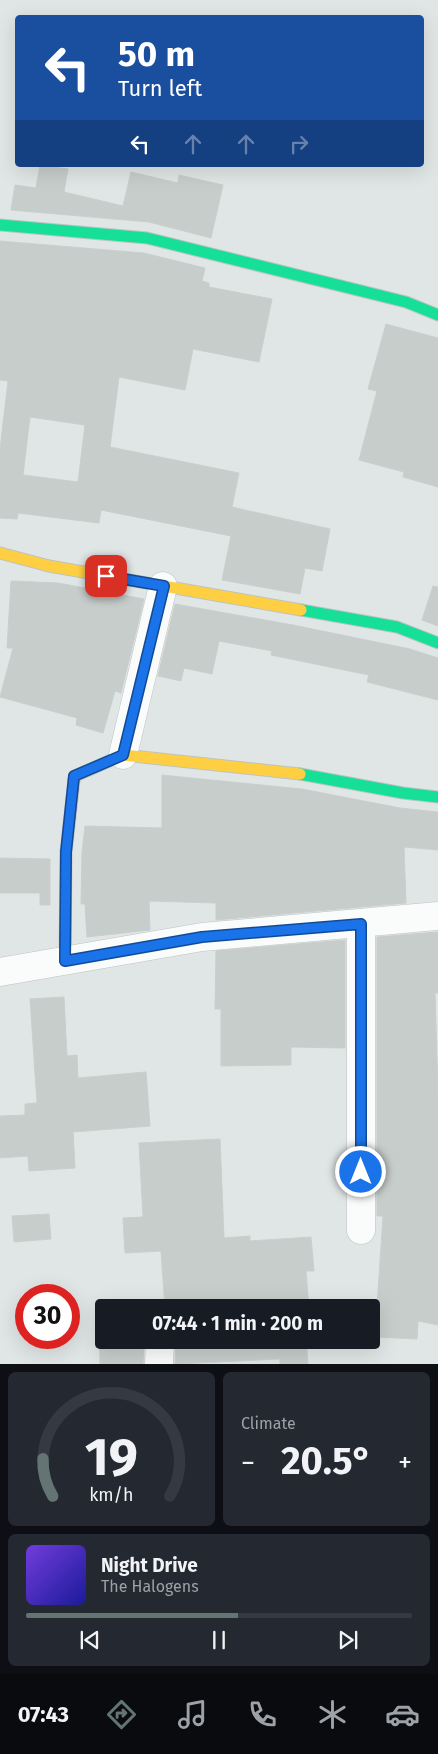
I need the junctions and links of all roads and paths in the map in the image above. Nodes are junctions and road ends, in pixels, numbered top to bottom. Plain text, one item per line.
1 (0, 224) edge
2 (438, 315) edge
3 (0, 553) edge
4 (164, 586) junction
5 (438, 643) edge
6 (123, 755) junction
7 (438, 797) edge
8 (438, 916) edge
9 (361, 924) junction
10 (65, 961) junction
11 (0, 972) edge
12 (361, 1230) dead end
13 (160, 1349) edge
14 (159, 1364) edge

1 - 2 street
3 - 4 street
4 - 5 street
4 - 6 street
6 - 7 street
6 - 10 street
8 - 9 street
9 - 10 street
9 - 12 street
10 - 11 street
13 - 14 street

